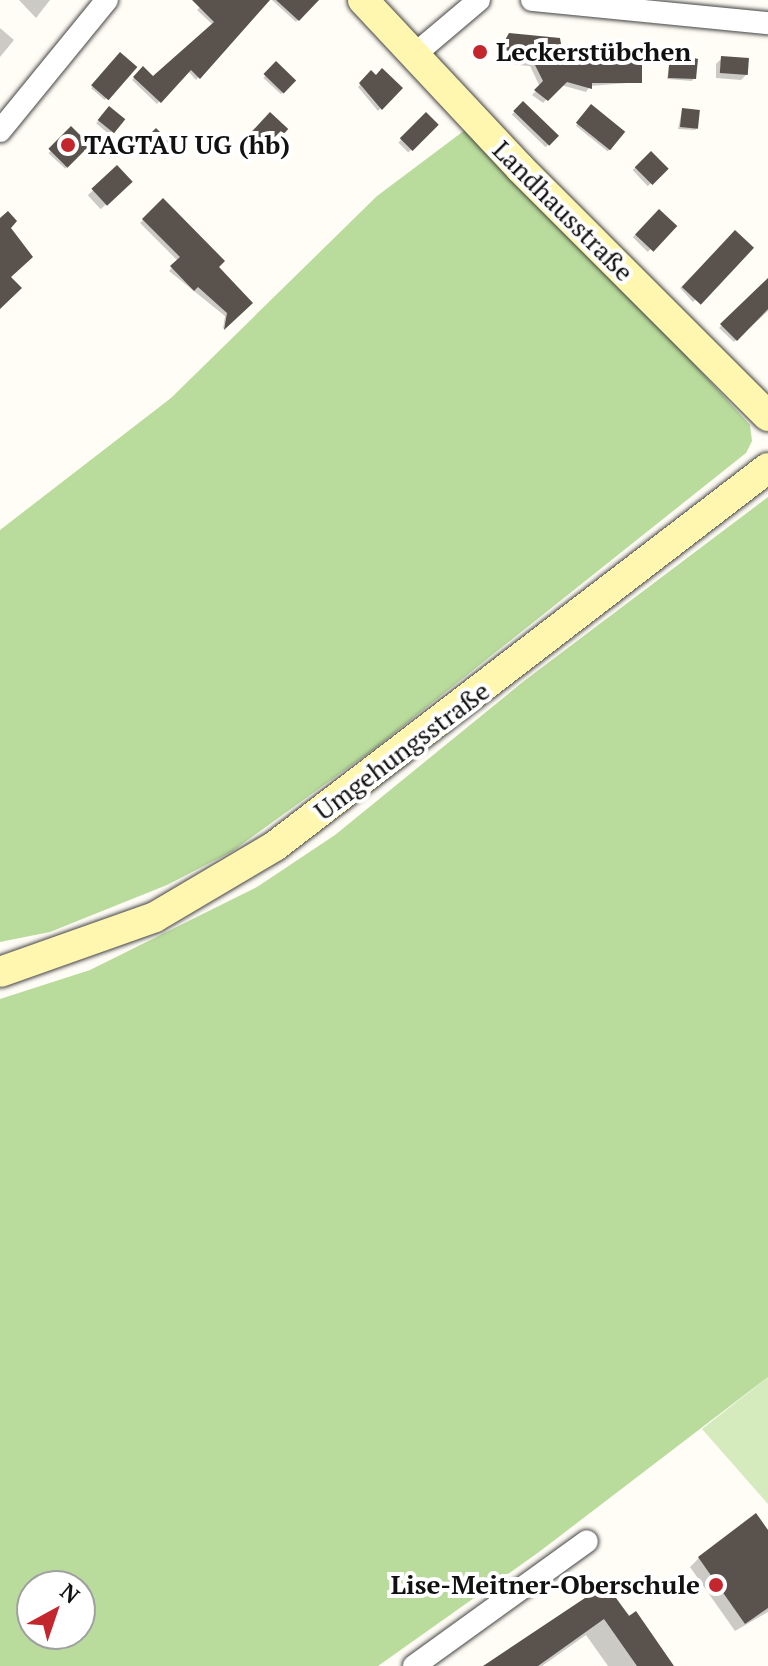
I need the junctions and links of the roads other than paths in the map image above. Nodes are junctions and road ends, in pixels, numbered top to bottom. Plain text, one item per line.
1 (107, 0) edge
2 (363, 0) edge
3 (479, 0) edge
4 (532, 0) edge
5 (768, 23) edge
6 (414, 55) junction
7 (0, 131) edge
8 (768, 416) edge
9 (768, 468) edge
10 (0, 972) edge
11 (587, 1541) dead end
12 (414, 1666) edge

1 - 7 street
2 - 6 main road, Landhausstraße
3 - 6 street
4 - 5 street
6 - 8 main road, Landhausstraße
9 - 10 main road, Umgehungsstraße
11 - 12 street

